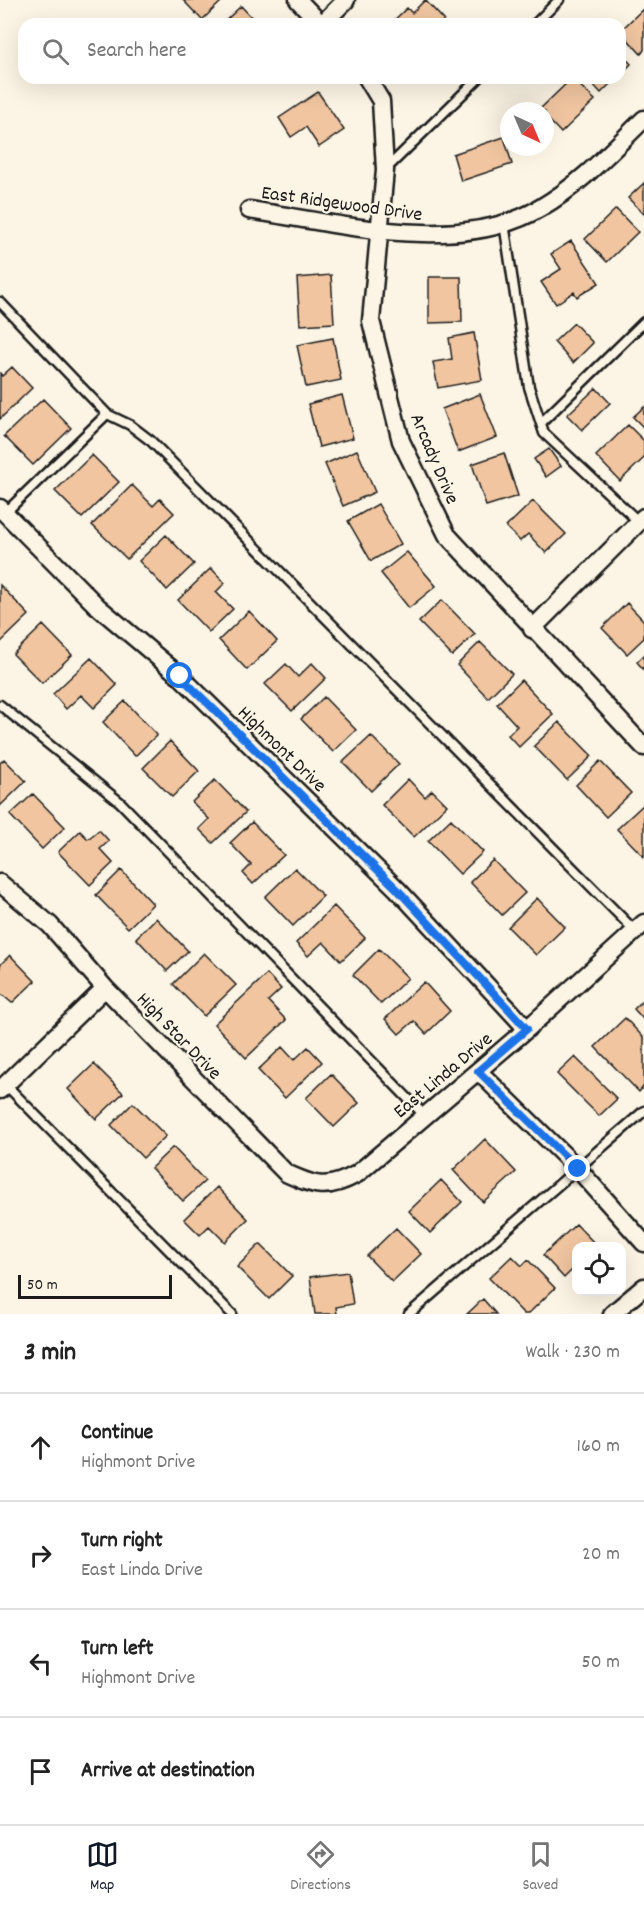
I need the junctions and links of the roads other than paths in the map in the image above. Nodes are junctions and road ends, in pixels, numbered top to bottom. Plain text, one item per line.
1 (297, 0) edge
2 (346, 0) edge
3 (559, 0) edge
4 (315, 18) edge
5 (327, 18) edge
6 (541, 18) edge
7 (371, 84) edge
8 (473, 84) edge
9 (644, 119) edge
10 (385, 170) junction
11 (249, 210) dead end
12 (504, 223) junction
13 (380, 229) junction
14 (0, 302) edge
15 (644, 322) edge
16 (107, 414) junction
17 (541, 423) junction
18 (2, 510) edge
19 (642, 523) edge
20 (531, 629) junction
21 (0, 705) edge
22 (644, 747) edge
23 (0, 883) edge
24 (639, 927) edge
25 (105, 988) junction
26 (527, 1029) junction
27 (478, 1071) junction
28 (2, 1084) edge
29 (644, 1111) edge
30 (425, 1116) junction
31 (578, 1169) junction
32 (345, 1181) joint
33 (644, 1243) edge
34 (644, 1287) edge
35 (232, 1314) edge
36 (409, 1314) edge
37 (612, 1314) edge

1 - 4 street
2 - 5 street
3 - 6 lane
7 - 10 street, Arcady Drive
8 - 10 lane
9 - 12 street, East Ridgewood Drive
10 - 13 street, Arcady Drive
11 - 13 street, East Ridgewood Drive
12 - 13 street, East Ridgewood Drive
12 - 17 lane
13 - 20 street, Arcady Drive
14 - 16 lane
15 - 17 lane
16 - 18 lane
16 - 24 lane
17 - 19 lane
18 - 26 street, Highmont Drive
19 - 20 street
20 - 22 street, Arcady Drive
21 - 30 lane
23 - 25 street, High Star Drive
24 - 26 street, East Linda Drive
25 - 28 street
25 - 32 street, High Star Drive
26 - 27 street, East Linda Drive
27 - 30 street, East Linda Drive
27 - 31 street
28 - 35 lane
29 - 31 lane
30 - 32 street, East Linda Drive
31 - 33 street
31 - 36 lane
34 - 37 street

